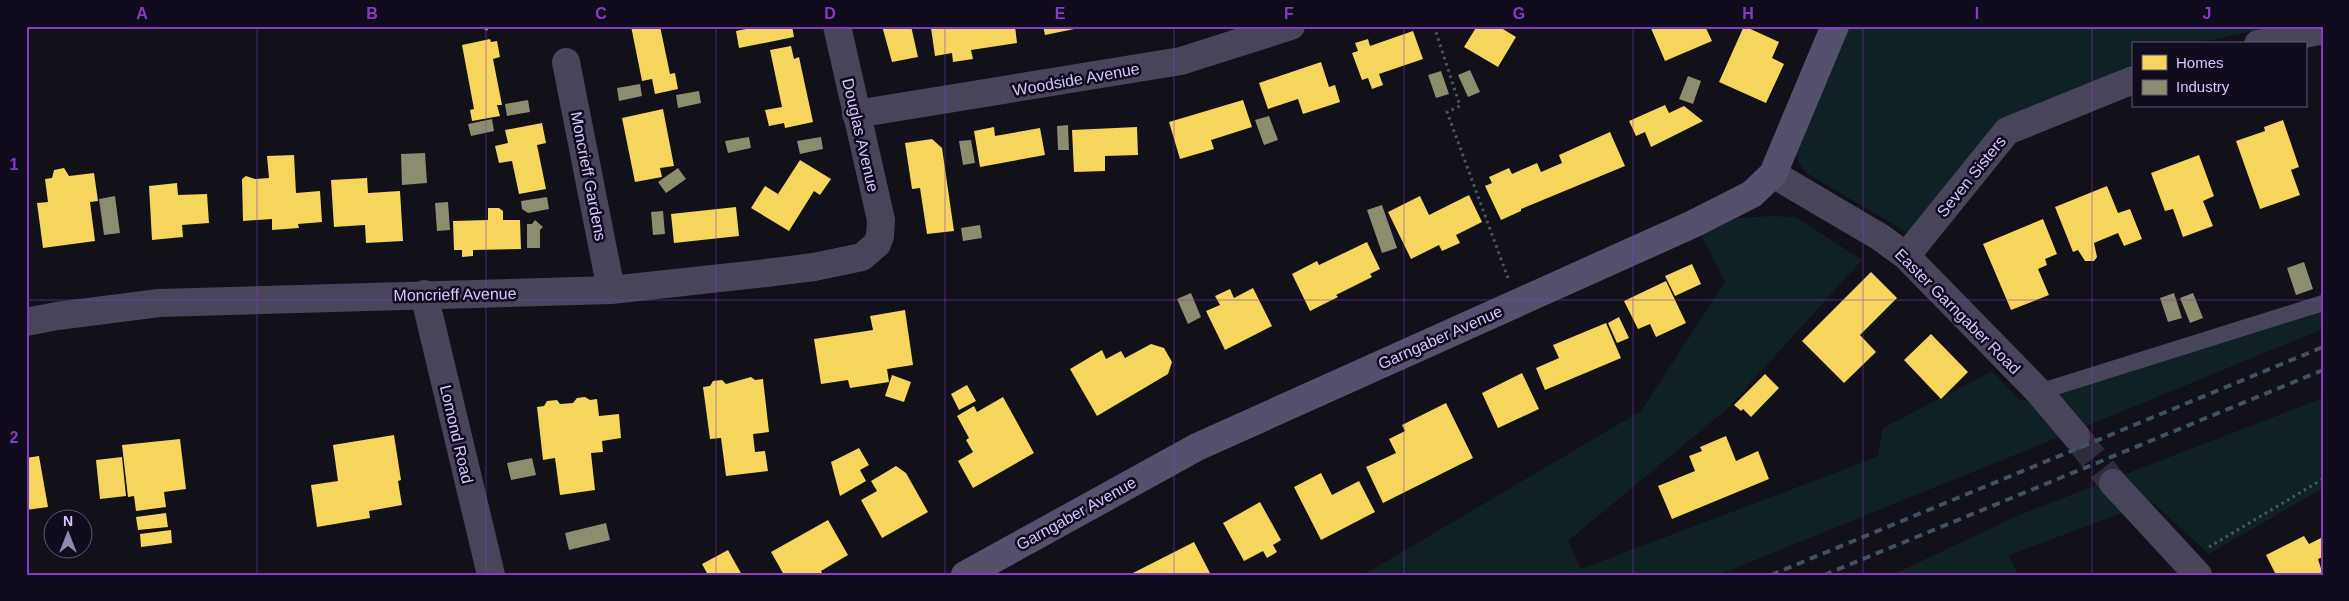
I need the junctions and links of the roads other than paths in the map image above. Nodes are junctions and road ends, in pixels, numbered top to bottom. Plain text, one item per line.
1 (837, 26) edge
2 (1291, 26) edge
3 (1835, 26) edge
4 (2323, 30) edge
5 (2267, 42) edge
6 (566, 62) dead end
7 (2132, 80) edge
8 (856, 114) junction
9 (1773, 174) junction
10 (877, 244) joint
11 (1906, 256) junction
12 (611, 290) junction
13 (424, 294) junction
14 (2323, 303) edge
15 (26, 322) edge
16 (2039, 392) junction
17 (2076, 436) tunnel mouth
18 (2113, 483) tunnel mouth
19 (2191, 568) edge
20 (491, 575) edge
21 (965, 575) edge

1 - 8 street, Douglas Avenue
2 - 8 street, Woodside Avenue
3 - 9 street, Garngaber Avenue
4 - 5 street
6 - 12 street, Moncrieff Gardens
7 - 11 street, Seven Sisters
8 - 10 street, Douglas Avenue
9 - 11 street, Easter Garngaber Road
9 - 21 street, Garngaber Avenue
10 - 12 street, Moncrieff Avenue
11 - 16 street, Easter Garngaber Road
12 - 13 street, Moncrieff Avenue
13 - 15 street, Moncrieff Avenue
13 - 20 street, Lomond Road
14 - 16 lane
16 - 17 street, Easter Garngaber Road
18 - 19 street

